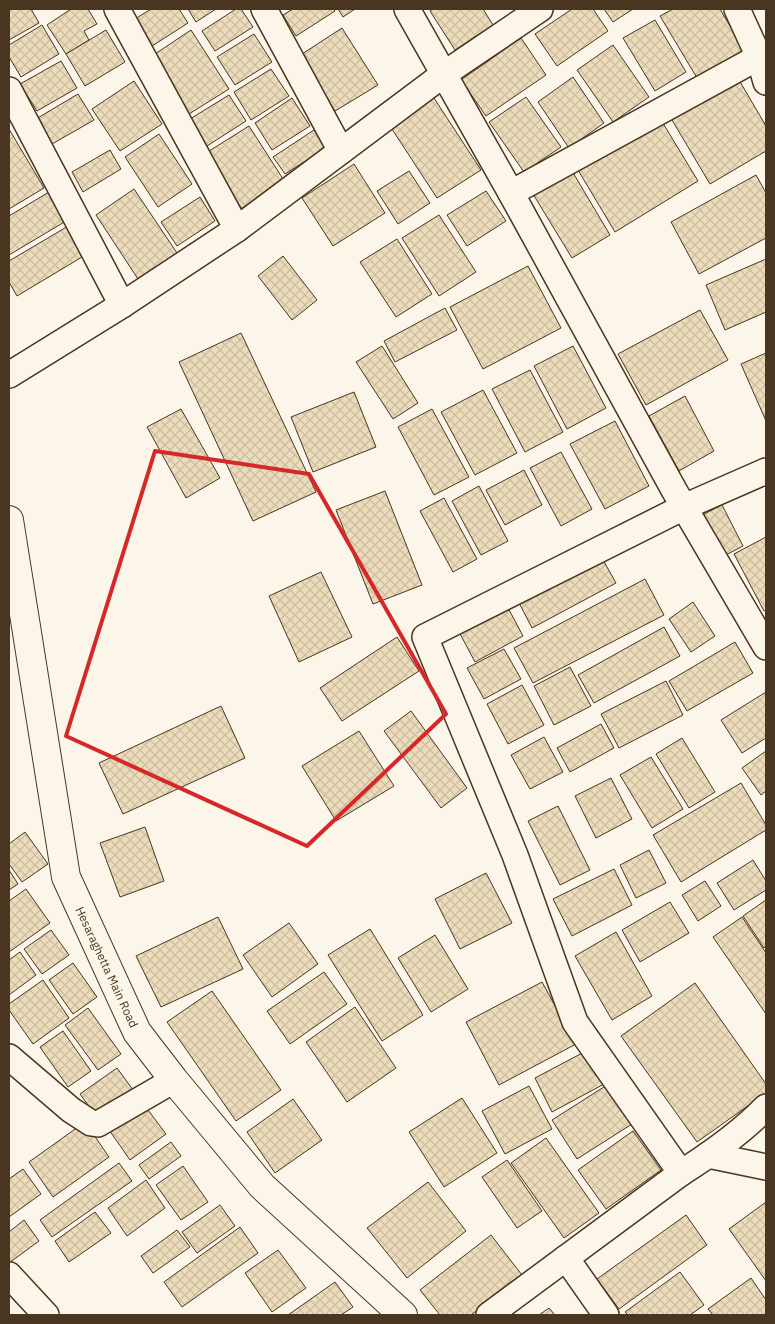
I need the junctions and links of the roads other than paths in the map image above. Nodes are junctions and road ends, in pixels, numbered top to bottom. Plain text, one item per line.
1 (117, 9) edge
2 (264, 9) edge
3 (408, 9) edge
4 (540, 9) edge
5 (736, 9) edge
6 (759, 57) junction
7 (444, 74) junction
8 (766, 82) edge
9 (9, 90) edge
10 (341, 151) junction
11 (511, 193) junction
12 (237, 229) junction
13 (122, 305) junction
14 (9, 375) edge
15 (766, 471) edge
16 (684, 507) junction
17 (9, 520) edge
18 (766, 647) edge
19 (9, 1057) edge
20 (174, 1080) junction
21 (766, 1107) edge
22 (708, 1155) junction
23 (766, 1167) edge
24 (681, 1174) junction
25 (566, 1258) junction
26 (9, 1275) edge
27 (46, 1315) edge
28 (403, 1315) edge
29 (489, 1315) edge
30 (606, 1315) edge

1 - 12 street
2 - 10 street
3 - 7 street
4 - 7 street
5 - 6 street
6 - 8 street
6 - 11 street
7 - 10 street
7 - 11 street
9 - 13 street
10 - 12 street
11 - 16 street
12 - 13 street
13 - 14 street
15 - 16 street
16 - 18 street
16 - 24 street
17 - 20 main road, Hesaraghetta Main Road
19 - 20 street
20 - 28 main road, Hesaraghetta Main Road
21 - 22 street
22 - 23 street
22 - 24 street
24 - 25 street
25 - 29 street
25 - 30 street
26 - 27 street

